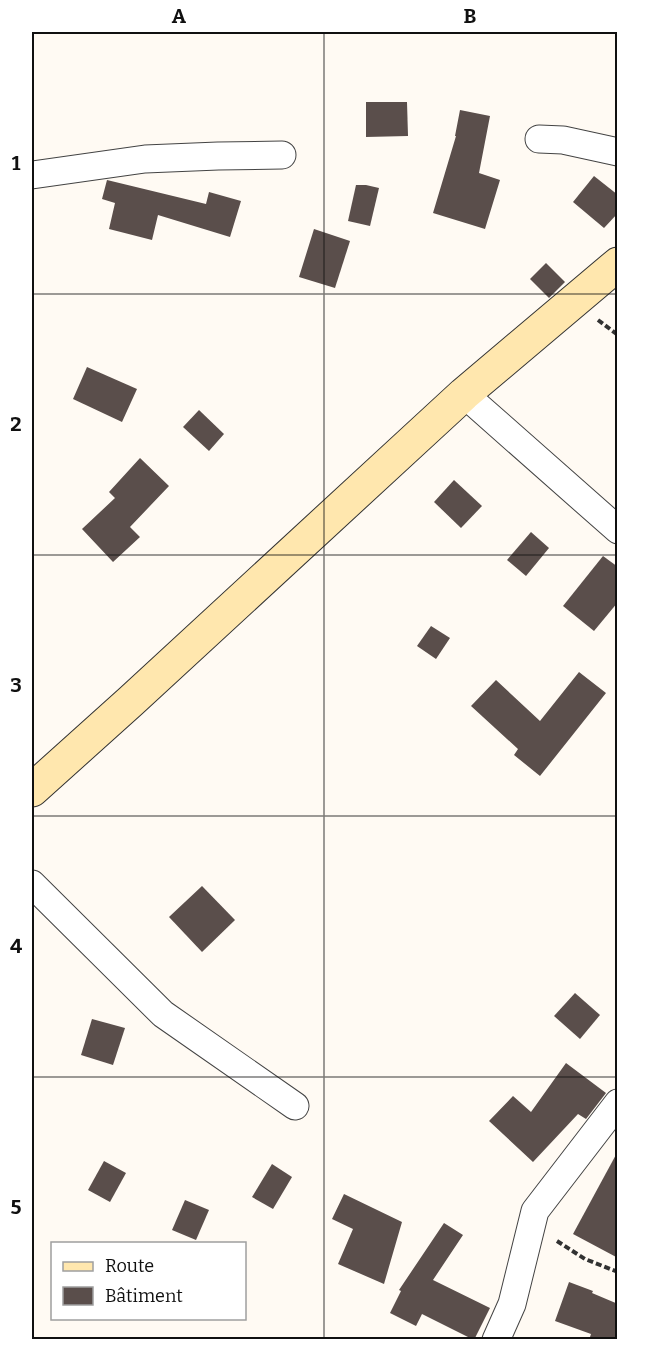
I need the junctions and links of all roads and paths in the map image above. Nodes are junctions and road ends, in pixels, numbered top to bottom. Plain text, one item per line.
1 (539, 139) dead end
2 (618, 152) edge
3 (282, 155) dead end
4 (32, 176) edge
5 (618, 264) edge
6 (464, 394) junction
7 (618, 530) edge
8 (32, 790) edge
9 (32, 884) edge
10 (618, 1103) edge
11 (295, 1106) dead end
12 (532, 1226) junction
13 (618, 1272) edge
14 (496, 1340) edge

1 - 2 street
3 - 4 street
5 - 6 street
6 - 7 street
6 - 8 street
9 - 11 street
10 - 12 street
12 - 13 path
12 - 14 street

